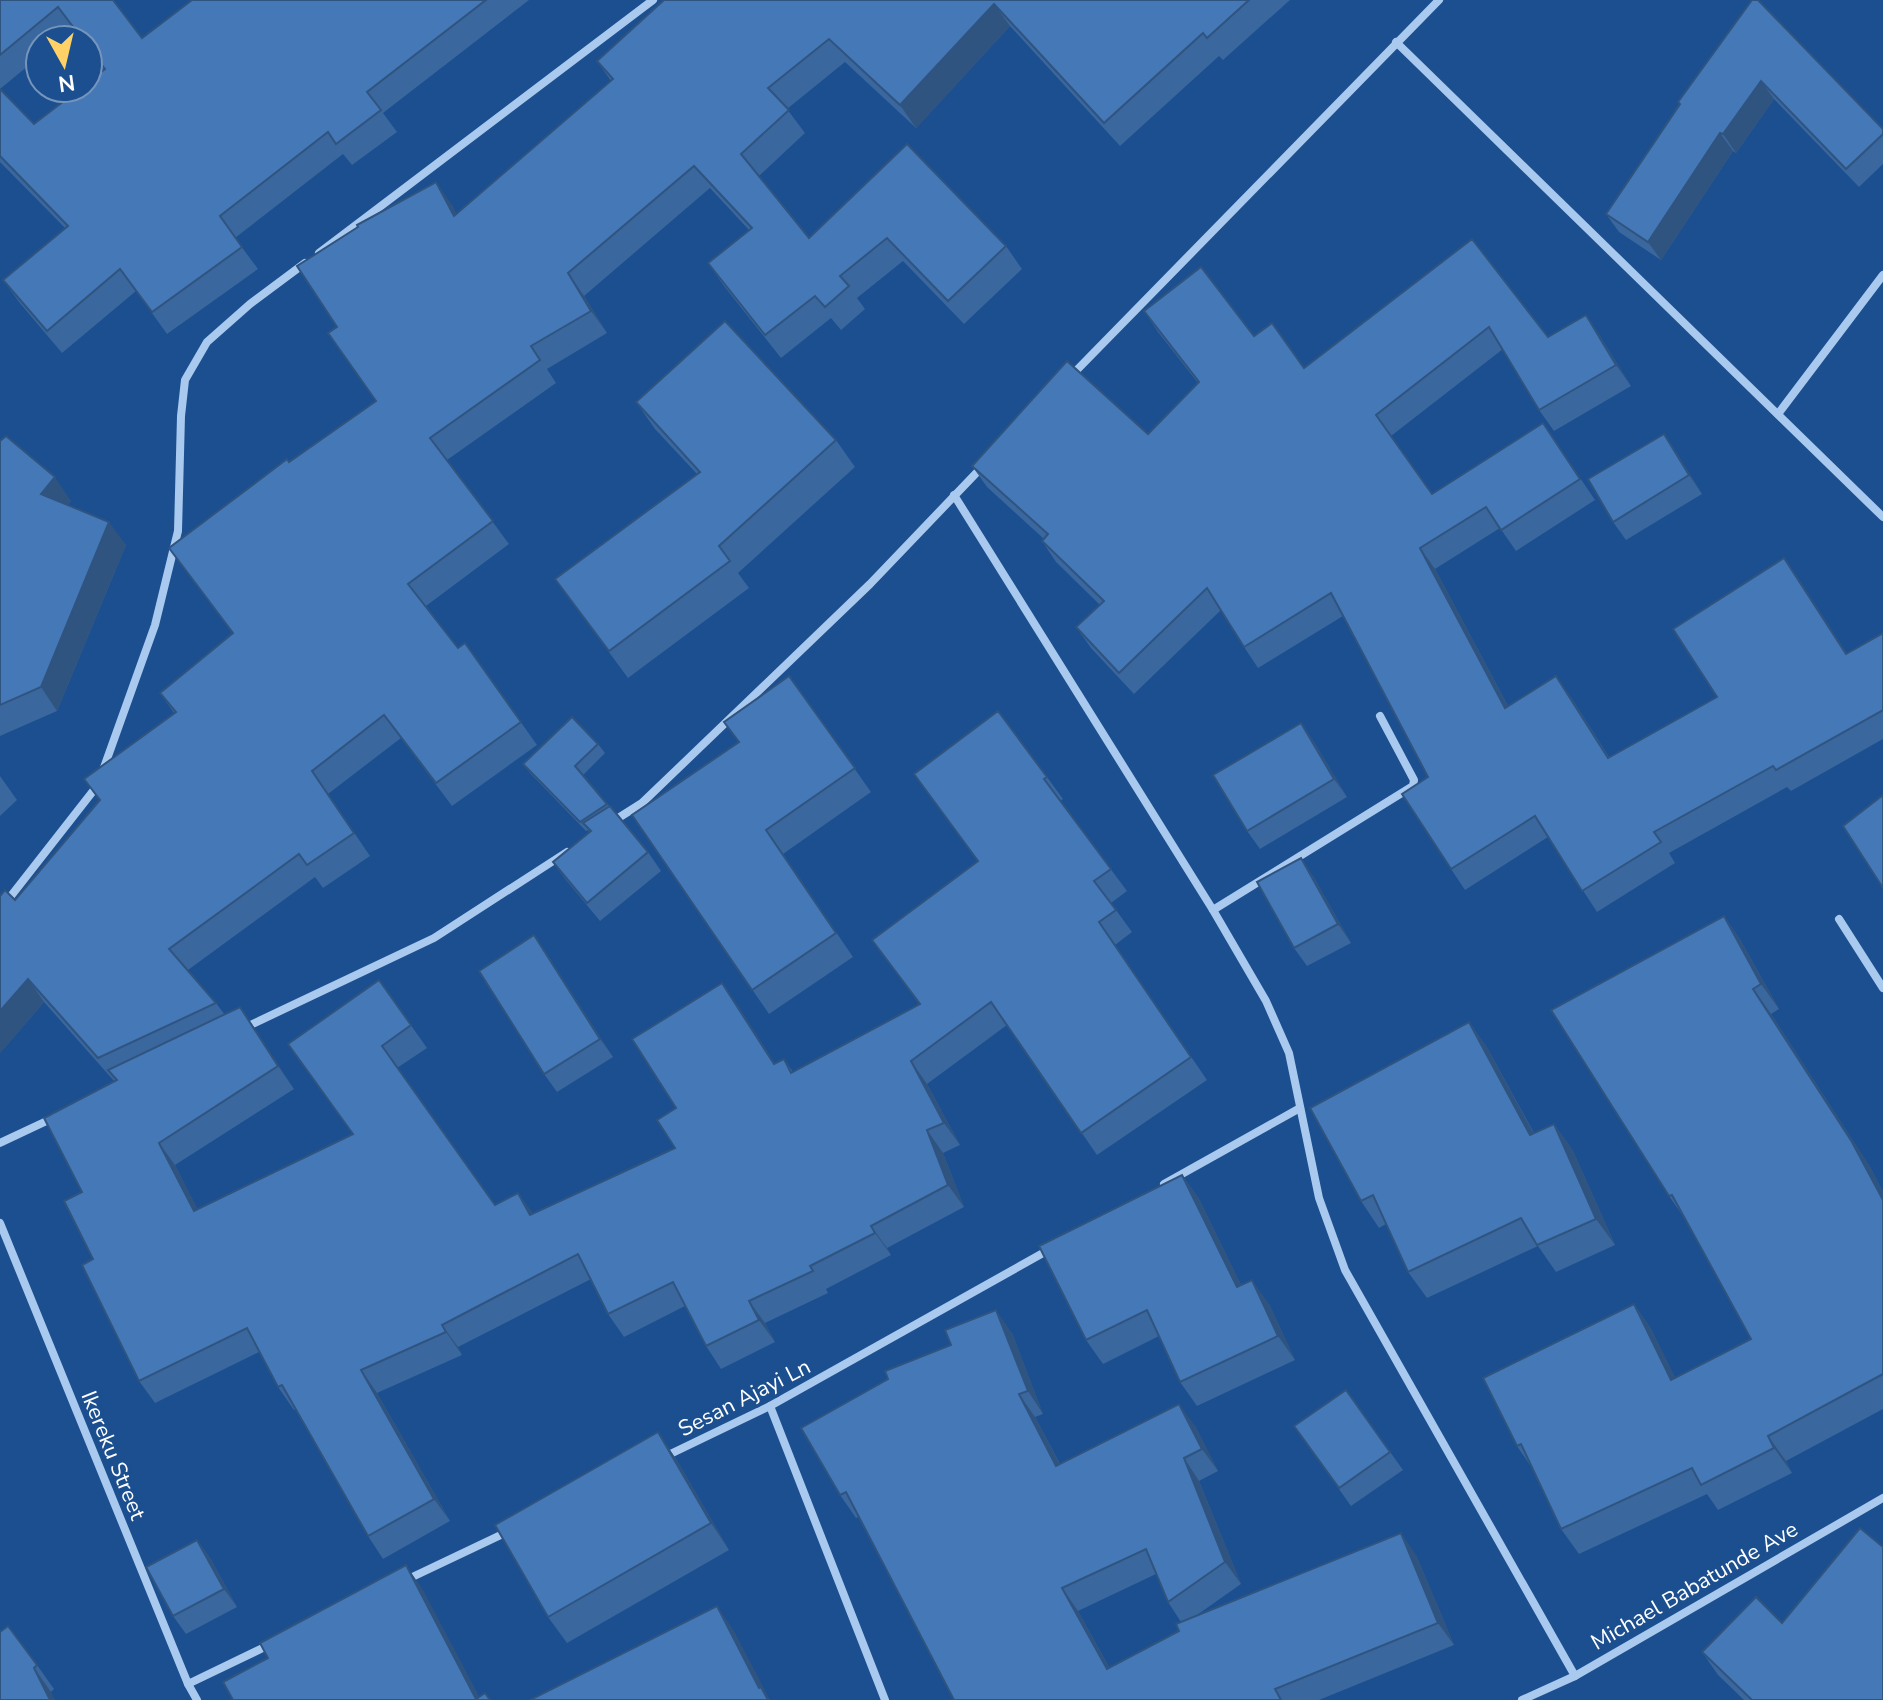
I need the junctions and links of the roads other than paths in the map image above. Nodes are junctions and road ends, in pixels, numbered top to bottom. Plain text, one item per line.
1 (653, 0) edge
2 (1439, 0) edge
3 (1396, 42) junction
4 (1883, 275) edge
5 (1065, 382) edge
6 (1778, 414) junction
7 (987, 461) edge
8 (954, 495) junction
9 (1883, 517) edge
10 (1380, 716) edge
11 (603, 828) edge
12 (577, 845) edge
13 (0, 910) edge
14 (1213, 910) junction
15 (1839, 919) dead end
16 (1883, 988) edge
17 (231, 1034) edge
18 (1300, 1108) junction
19 (58, 1116) edge
20 (0, 1143) edge
21 (1160, 1187) edge
22 (0, 1223) edge
23 (1063, 1242) edge
24 (770, 1406) junction
25 (657, 1461) edge
26 (1883, 1498) edge
27 (515, 1528) edge
28 (401, 1582) edge
29 (287, 1637) edge
30 (1575, 1676) junction
31 (188, 1684) junction
32 (197, 1700) edge
33 (885, 1700) edge
34 (1522, 1700) edge

1 - 13 street
2 - 3 street
3 - 5 street
3 - 6 street
4 - 6 street
6 - 9 street
7 - 8 street
8 - 11 street
8 - 14 street
10 - 14 street
12 - 17 street
14 - 18 street
15 - 16 street
18 - 21 street
18 - 30 street
19 - 20 street
22 - 31 street, Ikereku Street
23 - 24 street, Sesan Ajayi Ln
24 - 25 street, Sesan Ajayi Ln
24 - 33 street
26 - 30 street, Michael Babatunde Ave
27 - 28 street
29 - 31 street
30 - 34 street, Michael Babatunde Ave
31 - 32 street, Ikereku Street

